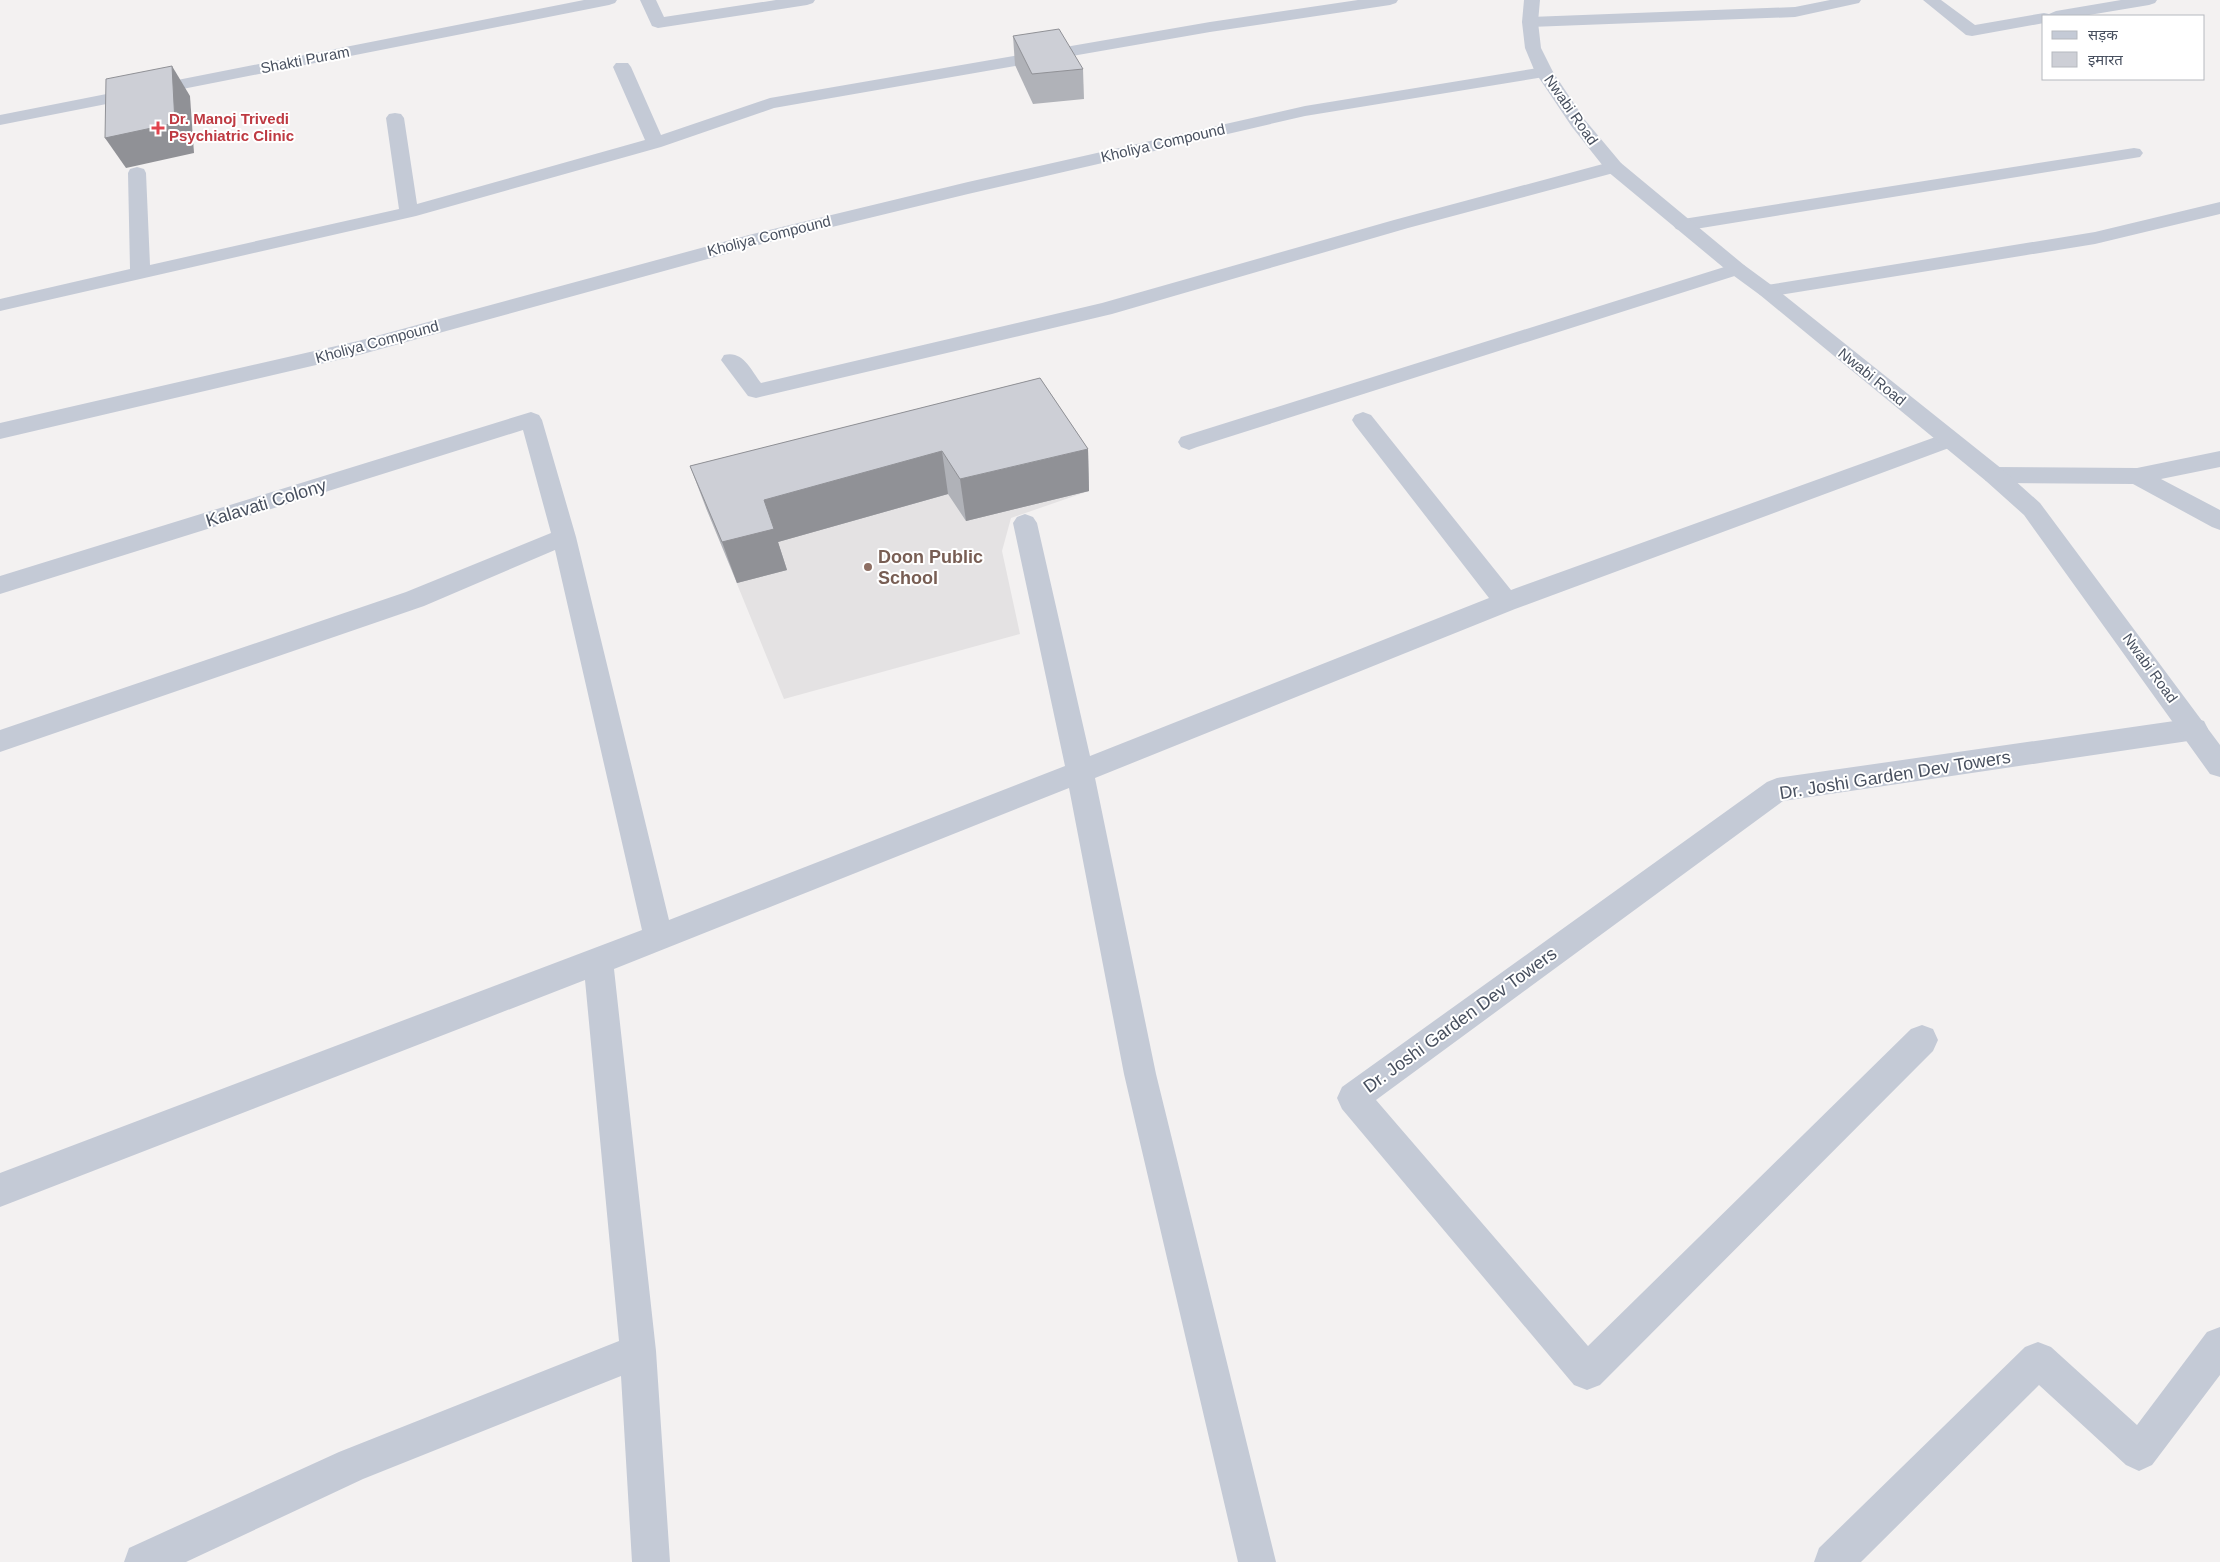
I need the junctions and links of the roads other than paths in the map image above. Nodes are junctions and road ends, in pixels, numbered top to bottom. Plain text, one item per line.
1 (609, 0) edge
2 (648, 0) edge
3 (808, 0) edge
4 (1390, 0) edge
5 (1532, 0) edge
6 (1853, 0) edge
7 (1931, 0) edge
8 (2149, 0) edge
9 (2111, 3) edge
10 (2060, 15) edge
11 (2042, 18) edge
12 (1530, 22) junction
13 (622, 67) dead end
14 (1544, 72) junction
15 (395, 118) dead end
16 (0, 120) edge
17 (655, 143) junction
18 (2134, 153) dead end
19 (1614, 168) junction
20 (137, 173) dead end
21 (2220, 208) edge
22 (409, 212) junction
23 (1683, 225) junction
24 (1737, 269) junction
25 (140, 272) junction
26 (1767, 291) junction
27 (0, 305) edge
28 (732, 360) dead end
29 (1363, 420) dead end
30 (0, 431) edge
31 (1949, 440) junction
32 (1189, 442) dead end
33 (2220, 459) edge
34 (1994, 475) junction
35 (2137, 476) junction
36 (2220, 521) edge
37 (1025, 523) dead end
38 (564, 537) junction
39 (0, 584) edge
40 (1506, 602) junction
41 (2195, 729) junction
42 (0, 741) edge
43 (2220, 766) edge
44 (1080, 772) junction
45 (658, 937) junction
46 (598, 961) junction
47 (1922, 1040) dead end
48 (0, 1190) edge
49 (2220, 1345) edge
50 (638, 1351) junction
51 (143, 1562) edge
52 (651, 1562) edge
53 (1257, 1562) edge
54 (1833, 1562) edge

1 - 16 street, Shakti Puram
2 - 3 street
4 - 17 street
5 - 12 street, Nwabi Road
6 - 12 street
7 - 11 street
8 - 9 street
9 - 10 street
12 - 14 street, Nwabi Road
13 - 17 street
14 - 19 street, Nwabi Road
14 - 30 street, Kholiya Compound
15 - 22 street
17 - 22 street
18 - 23 street
19 - 23 street, Nwabi Road
19 - 28 street
20 - 25 street
21 - 26 street
22 - 25 street
23 - 24 street, Nwabi Road
24 - 26 street, Nwabi Road
24 - 32 street
25 - 27 street
26 - 31 street, Nwabi Road
29 - 40 street
31 - 34 street, Nwabi Road
31 - 40 street
33 - 35 street
34 - 35 street
34 - 41 street, Nwabi Road
35 - 36 street
37 - 44 street
38 - 39 street, Kalavati Colony
38 - 42 street
38 - 45 street
40 - 44 street
41 - 43 street, Nwabi Road
41 - 47 street, Dr. Joshi Garden Dev Towers
44 - 45 street
44 - 53 street
45 - 46 street
46 - 48 street
46 - 50 street
49 - 54 street
50 - 51 street
50 - 52 street

